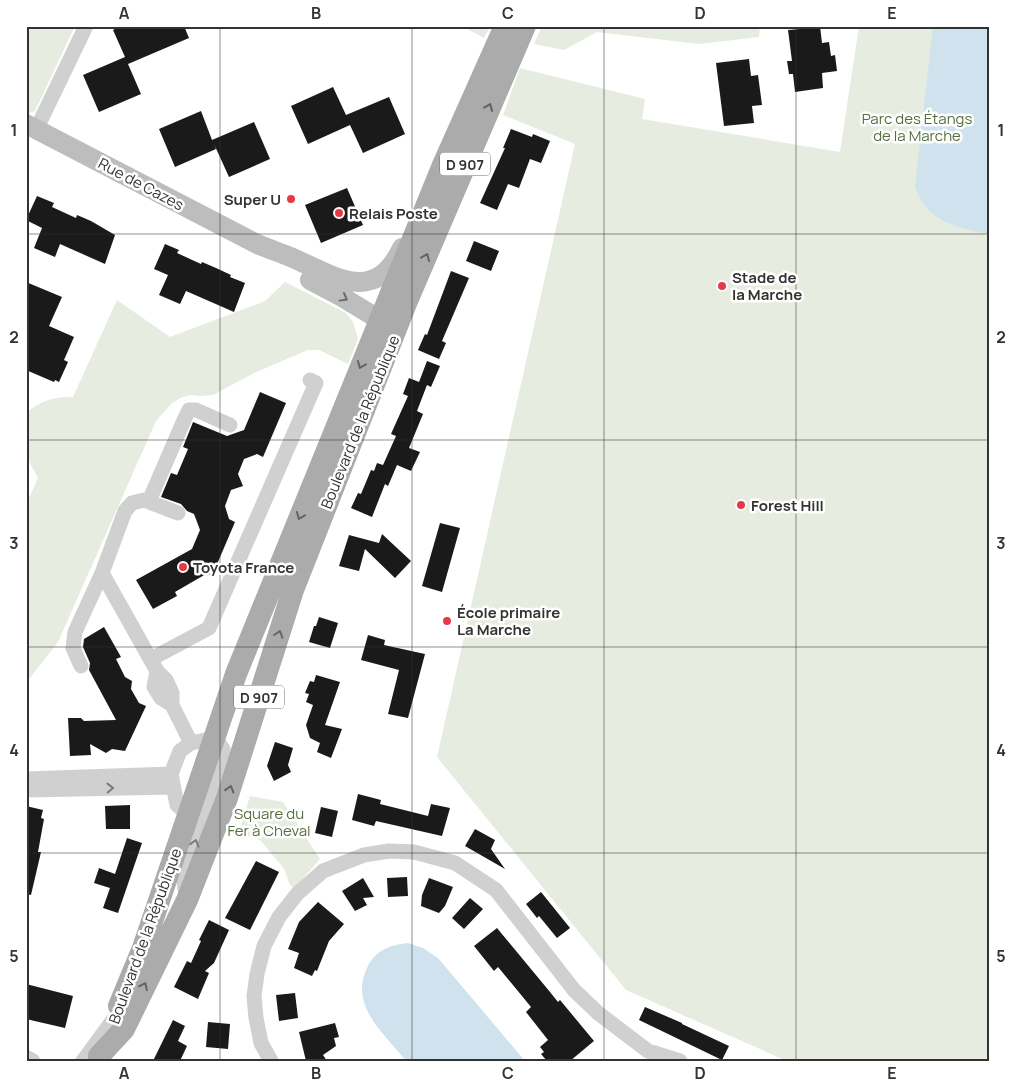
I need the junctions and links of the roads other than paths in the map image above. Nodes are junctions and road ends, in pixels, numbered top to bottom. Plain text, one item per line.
1 (86, 26) edge
2 (505, 26) edge
3 (525, 26) edge
4 (31, 127) edge
5 (421, 217) junction
6 (257, 244) junction
7 (367, 281) junction
8 (395, 281) junction
9 (407, 302) junction
10 (388, 324) junction
11 (310, 380) dead end
12 (230, 425) dead end
13 (149, 501) junction
14 (178, 513) dead end
15 (102, 573) junction
16 (154, 665) junction
17 (80, 666) dead end
18 (215, 738) junction
19 (191, 743) junction
20 (26, 779) edge
21 (172, 781) junction
22 (26, 790) edge
23 (202, 820) junction
24 (644, 1056) edge
25 (26, 1057) edge
26 (93, 1059) edge
27 (33, 1061) edge
28 (271, 1061) edge
29 (680, 1061) edge

1 - 4 street
2 - 5 main road, Boulevard de la République / D 907
9 -> 3 main road, Boulevard de la République / D 907
4 - 6 street, Rue de Cazes
5 - 7 street, Rue de Cazes
5 - 8 main road, Boulevard de la République / D 907
6 - 7 street, Rue de Cazes
6 -> 10 street, Rue de Cazes
7 - 8 street
8 - 9 street
8 - 10 main road, Boulevard de la République / D 907
9 - 10 main road, Boulevard de la République / D 907
10 -> 18 main road, Boulevard de la République / D 907
23 -> 10 main road, Boulevard de la République / D 907
11 - 16 street
12 - 13 street
13 - 14 street
13 - 15 street
15 - 16 street
15 - 17 street
16 - 19 street
18 - 19 street
18 - 23 main road, Boulevard de la République / D 907
19 - 21 street
20 - 21 street
22 -> 21 street
21 - 23 street
23 - 26 main road, Boulevard de la République / D 907
26 -> 23 main road, Boulevard de la République / D 907
24 - 28 street
24 - 29 street
25 - 27 street

